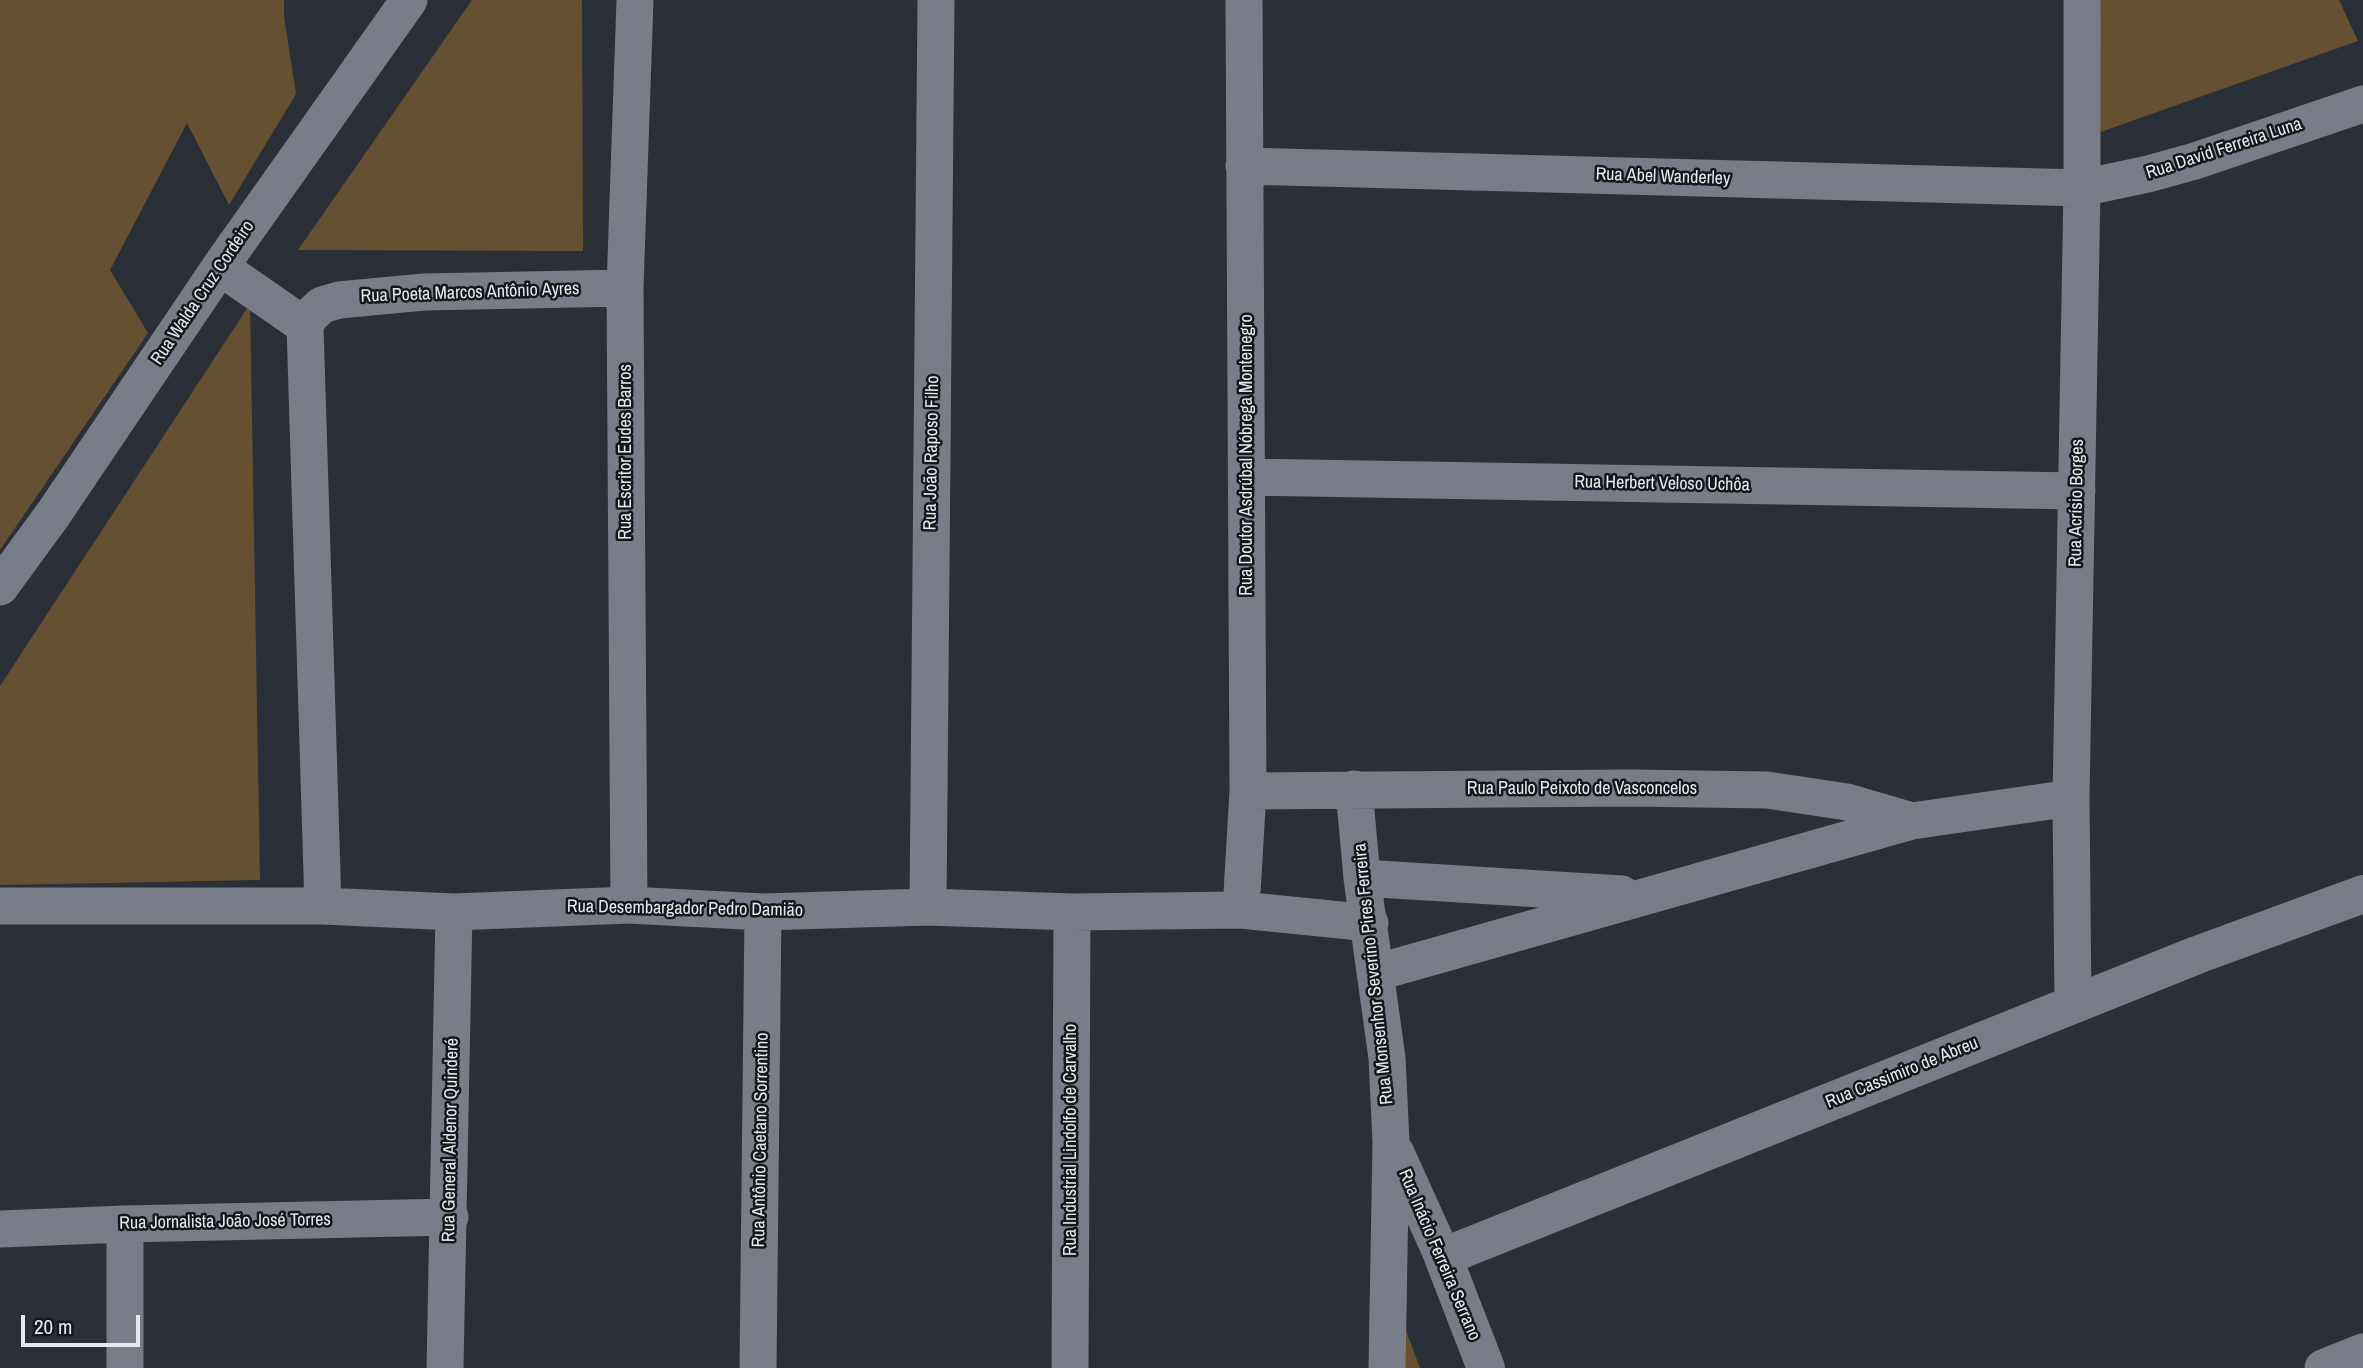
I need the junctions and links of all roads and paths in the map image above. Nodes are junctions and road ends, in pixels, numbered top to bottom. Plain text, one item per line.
1 (408, 0) edge
2 (635, 0) edge
3 (936, 0) edge
4 (1244, 0) edge
5 (2082, 0) edge
6 (2363, 104) edge
7 (1244, 166) junction
8 (2082, 188) junction
9 (220, 267) junction
10 (625, 288) junction
11 (305, 326) junction
12 (1247, 477) junction
13 (2077, 491) junction
14 (0, 587) edge
15 (1354, 789) junction
16 (1248, 791) junction
17 (2071, 798) junction
18 (1912, 821) junction
19 (1362, 878) junction
20 (2363, 894) edge
21 (1651, 895) junction
22 (629, 905) junction
23 (0, 906) edge
24 (323, 906) junction
25 (928, 907) junction
26 (1241, 909) junction
27 (454, 912) junction
28 (763, 912) junction
29 (1072, 912) junction
30 (1370, 923) junction
31 (1375, 973) junction
32 (2073, 1005) junction
33 (1391, 1142) junction
34 (450, 1217) junction
35 (125, 1224) junction
36 (0, 1229) edge
37 (1443, 1257) junction
38 (2363, 1352) edge
39 (125, 1368) edge
40 (445, 1368) edge
41 (758, 1368) edge
42 (1070, 1368) edge
43 (1387, 1368) edge
44 (1486, 1368) edge
45 (2323, 1368) edge

1 - 9 street, Rua Walda Cruz Cordeiro
2 - 10 street, Rua Escritor Eudes Barros
3 - 25 street, Rua João Raposo Filho
4 - 7 street, Rua Doutor Asdrúbal Nóbrega Montenegro
5 - 8 street, Rua Acrísio Borges
6 - 8 street, Rua David Ferreira Luna
7 - 8 street, Rua Abel Wanderley
7 - 12 street, Rua Doutor Asdrúbal Nóbrega Montenegro
8 - 13 street, Rua Acrísio Borges
9 - 11 street
9 - 14 street, Rua Walda Cruz Cordeiro
10 - 11 street, Rua Poeta Marcos Antônio Ayres
10 - 22 street, Rua Escritor Eudes Barros
11 - 24 street
12 - 13 street, Rua Herbert Veloso Uchôa
12 - 16 street, Rua Doutor Asdrúbal Nóbrega Montenegro
13 - 17 street, Rua Acrísio Borges
15 - 16 street, Rua Paulo Peixoto de Vasconcelos
15 - 18 street, Rua Paulo Peixoto de Vasconcelos
15 - 19 street, Rua Monsenhor Severino Pires Ferreira
16 - 26 street, Rua Doutor Asdrúbal Nóbrega Montenegro
17 - 18 street, Rua Paulo Peixoto de Vasconcelos
17 - 32 street, Rua Acrísio Borges
18 - 21 street, Rua Paulo Peixoto de Vasconcelos
19 - 21 street, Rua Paulo Peixoto de Vasconcelos
19 - 30 street, Rua Monsenhor Severino Pires Ferreira
20 - 32 street, Rua Cassimiro de Abreu
21 - 31 street, Rua Paulo Peixoto de Vasconcelos
22 - 27 street, Rua Desembargador Pedro Damião
22 - 28 street, Rua Desembargador Pedro Damião
23 - 24 street, Rua Desembargador Pedro Damião
24 - 27 street, Rua Desembargador Pedro Damião
25 - 28 street, Rua Desembargador Pedro Damião
25 - 29 street, Rua Desembargador Pedro Damião
26 - 29 street, Rua Desembargador Pedro Damião
26 - 30 street, Rua Desembargador Pedro Damião
27 - 34 street, Rua General Aldenor Quinderé
28 - 41 street, Rua Antônio Caetano Sorrentino
29 - 42 street, Rua Industrial Lindolfo de Carvalho
30 - 31 street, Rua Monsenhor Severino Pires Ferreira
31 - 33 street, Rua Monsenhor Severino Pires Ferreira
32 - 37 street, Rua Cassimiro de Abreu
33 - 37 street, Rua Inácio Ferreira Serrano
33 - 43 street, Rua Monsenhor Severino Pires Ferreira
34 - 35 street, Rua Jornalista João José Torres
34 - 40 street, Rua General Aldenor Quinderé
35 - 36 street, Rua Jornalista João José Torres
35 - 39 street
37 - 44 street, Rua Inácio Ferreira Serrano
38 - 45 street

